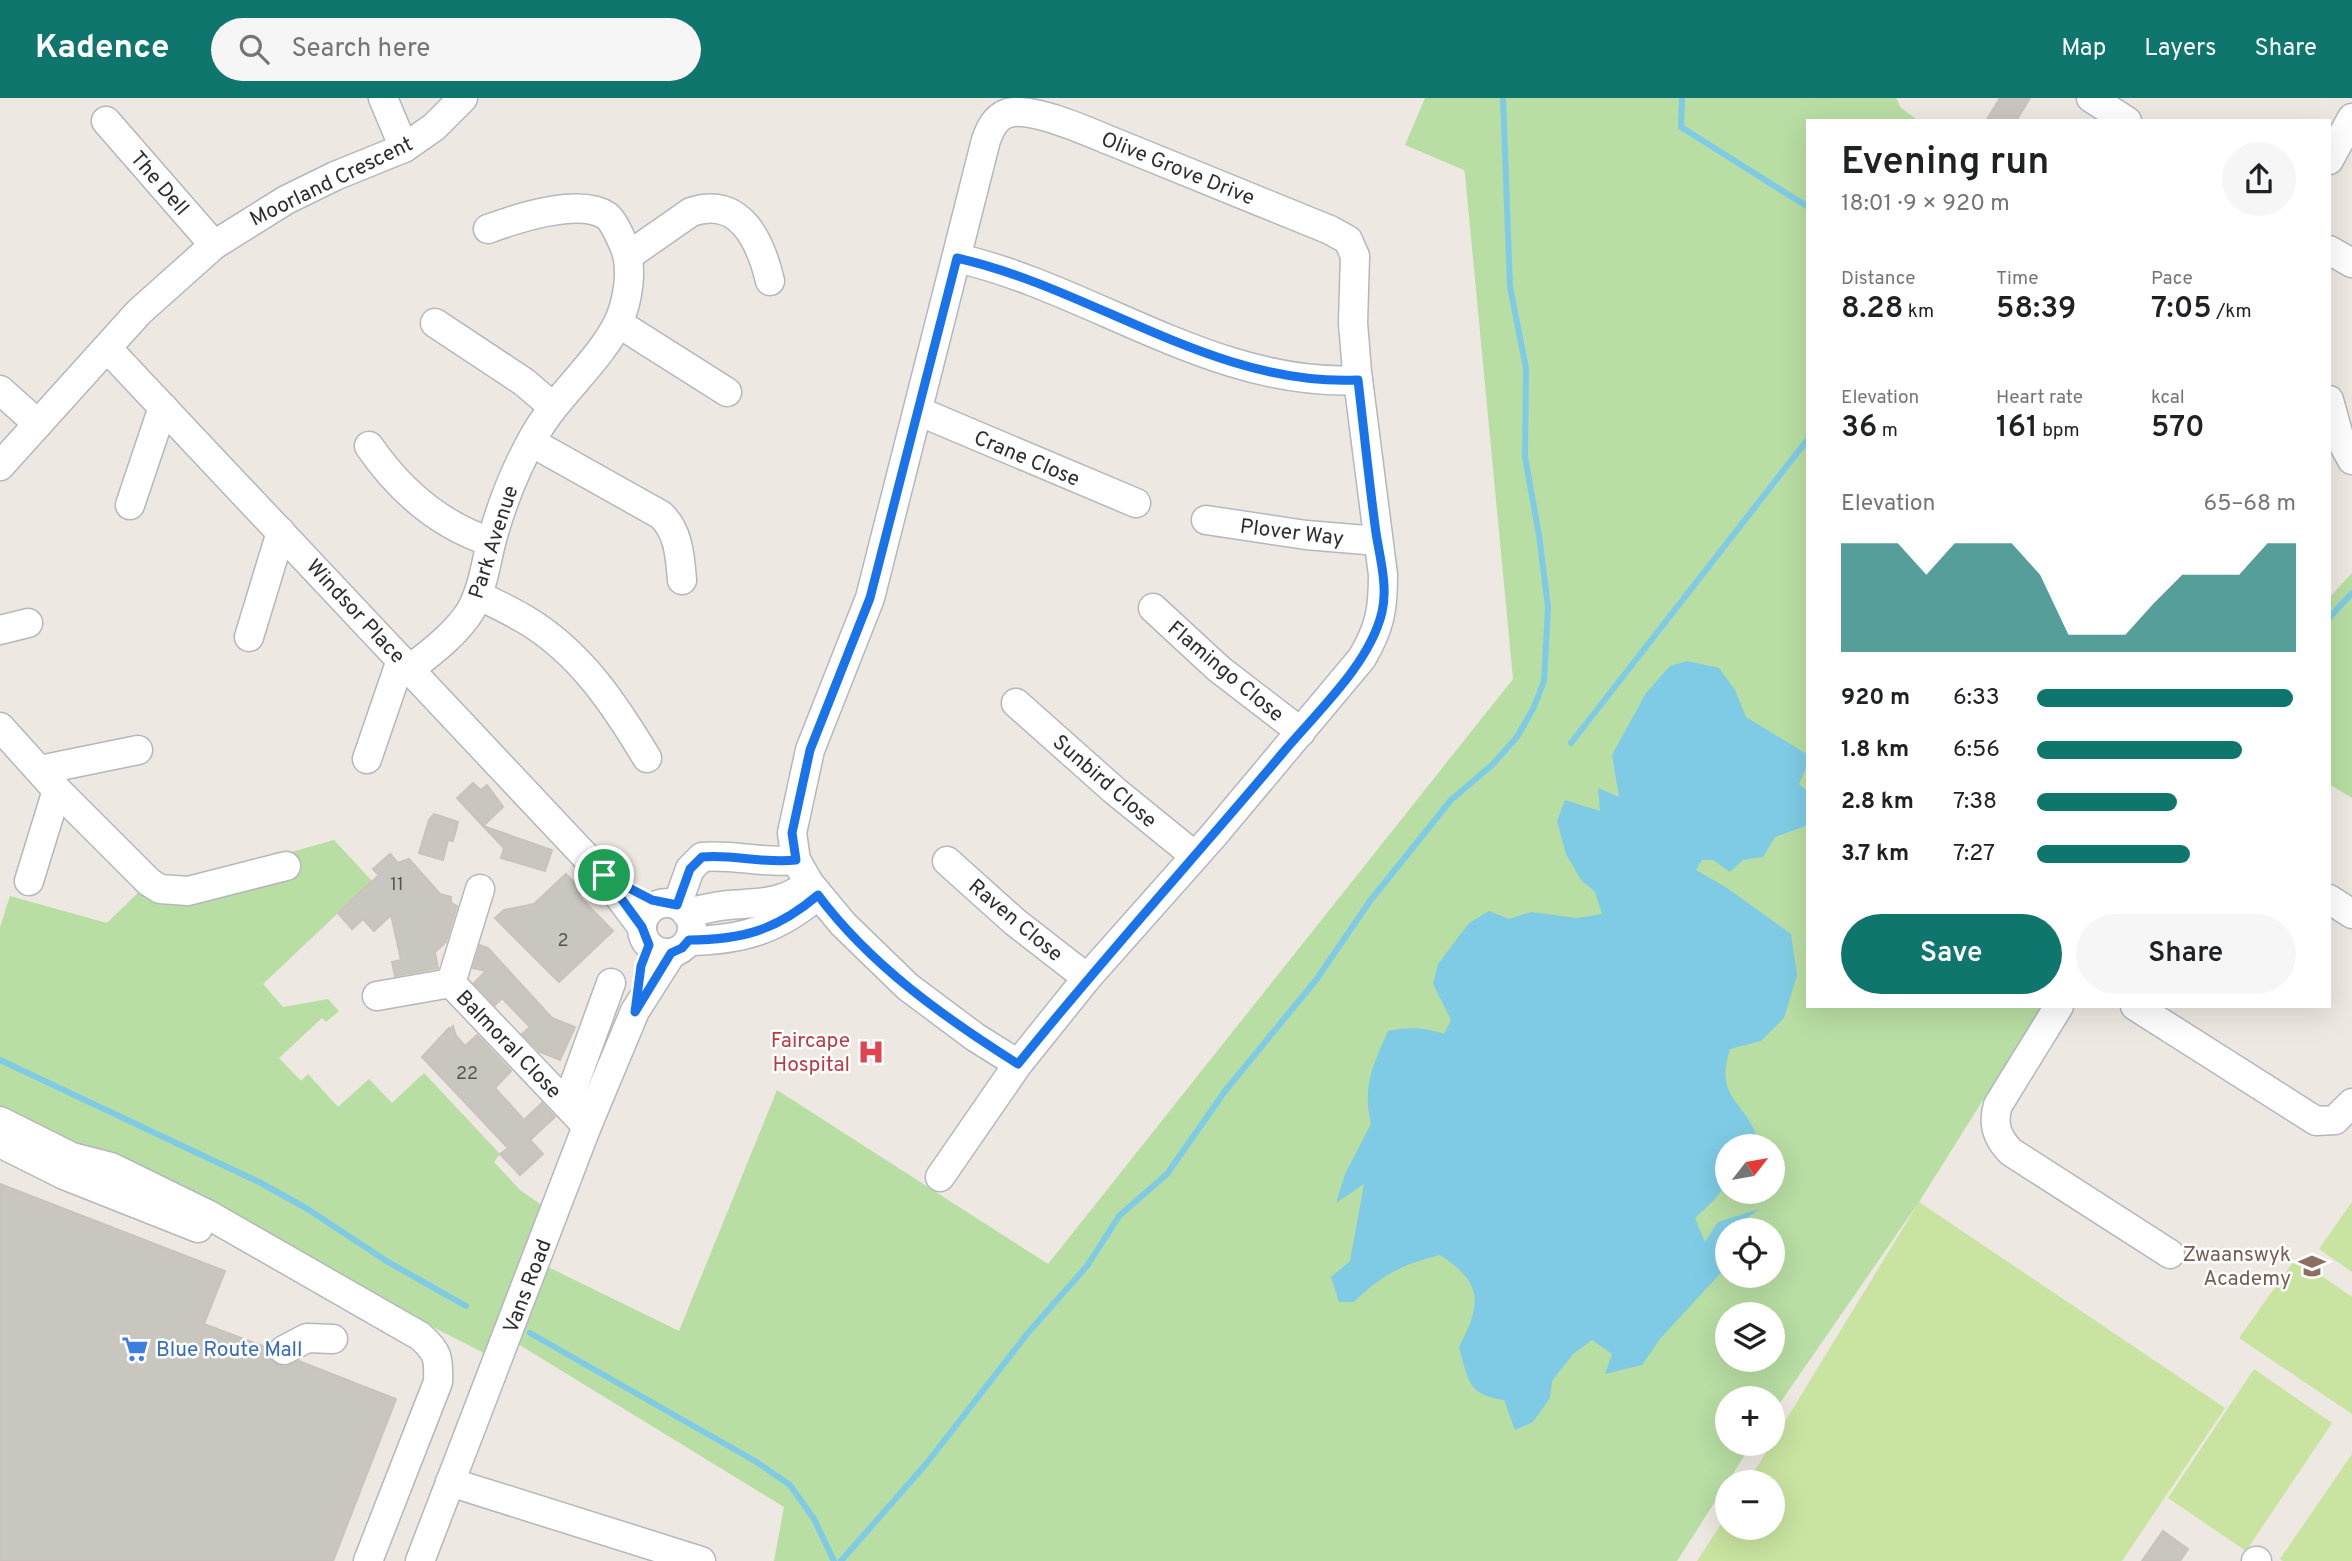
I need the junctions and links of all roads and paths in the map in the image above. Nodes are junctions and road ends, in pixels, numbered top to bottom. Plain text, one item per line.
1 (383, 98) edge
2 (463, 98) edge
3 (2091, 98) edge
4 (2352, 118) edge
5 (2124, 119) edge
6 (106, 121) dead end
7 (404, 148) junction
8 (2331, 156) edge
9 (488, 229) dead end
10 (214, 245) junction
11 (2331, 251) edge
12 (628, 256) junction
13 (957, 258) junction
14 (2352, 263) edge
15 (770, 281) dead end
16 (435, 323) dead end
17 (618, 323) junction
18 (107, 348) junction
19 (1358, 380) junction
20 (0, 390) edge
21 (727, 392) dead end
22 (552, 406) junction
23 (163, 407) junction
24 (2331, 409) edge
25 (918, 411) junction
26 (37, 424) junction
27 (531, 442) junction
28 (369, 446) dead end
29 (2340, 447) edge
30 (0, 466) edge
31 (1136, 503) dead end
32 (130, 505) dead end
33 (1206, 520) dead end
34 (281, 532) junction
35 (1378, 541) junction
36 (491, 542) junction
37 (682, 580) dead end
38 (478, 595) junction
39 (1153, 608) dead end
40 (28, 623) dead end
41 (0, 630) edge
42 (249, 637) dead end
43 (406, 664) junction
44 (1016, 703) dead end
45 (0, 727) edge
46 (1301, 732) junction
47 (138, 750) dead end
48 (647, 758) dead end
49 (367, 759) dead end
50 (49, 780) junction
51 (1195, 856) junction
52 (947, 861) dead end
53 (286, 866) dead end
54 (808, 880) junction
55 (29, 881) dead end
56 (480, 889) dead end
57 (2331, 900) edge
58 (2352, 914) edge
59 (668, 927) junction
60 (1087, 978) junction
61 (451, 983) junction
62 (611, 983) dead end
63 (377, 996) dead end
64 (2058, 1008) edge
65 (2139, 1008) edge
66 (1018, 1064) junction
67 (2352, 1103) edge
68 (566, 1104) junction
69 (0, 1121) edge
70 (587, 1126) junction
71 (0, 1143) edge
72 (940, 1177) dead end
73 (2169, 1254) dead end
74 (311, 1273) junction
75 (334, 1339) dead end
76 (284, 1350) dead end
77 (450, 1482) junction
78 (368, 1561) edge
79 (420, 1561) edge
80 (701, 1561) edge

1 - 7 street
2 - 7 street, Moorland Crescent
3 - 5 street
4 - 8 street
6 - 10 street, The Dell
7 - 10 street, Moorland Crescent
9 - 12 street
10 - 18 street, Moorland Crescent
11 - 14 street
12 - 15 street
12 - 17 street, Park Avenue
13 - 19 street
13 - 19 street, Olive Grove Drive
13 - 25 street
16 - 22 street
17 - 21 street
17 - 22 street, Park Avenue
18 - 23 street, Windsor Place
18 - 26 street, Moorland Crescent
19 - 35 street
20 - 26 street
22 - 27 street, Park Avenue
23 - 32 street
23 - 34 street, Windsor Place
24 - 29 street
25 - 31 street, Crane Close
25 - 54 street
26 - 30 street, Moorland Crescent
27 - 36 street, Park Avenue
27 - 37 street
28 - 36 street
33 - 35 street, Plover Way
34 - 42 street
34 - 43 street, Windsor Place
35 - 46 street
36 - 38 street, Park Avenue
38 - 43 street, Park Avenue
38 - 48 street
39 - 46 street, Flamingo Close
40 - 41 street
43 - 49 street
43 - 59 street, Windsor Place
44 - 51 street, Sunbird Close
45 - 50 street
46 - 51 street
47 - 50 street
50 - 53 street
50 - 55 street
51 - 60 street
52 - 60 street, Raven Close
54 - 59 street
54 - 59 street, Vans Road
54 - 66 street
56 - 61 street, Balmoral Close
57 - 58 street
59 - 70 street, Vans Road
60 - 66 street
61 - 63 street, Balmoral Close
61 - 68 street, Balmoral Close
62 - 68 street, Balmoral Close
64 - 73 street
65 - 67 street
66 - 72 street
68 - 70 street, Balmoral Close
69 - 74 street
70 - 77 street, Vans Road
71 - 74 street
74 - 78 street
75 - 76 street
77 - 79 street, Vans Road
77 - 80 street

